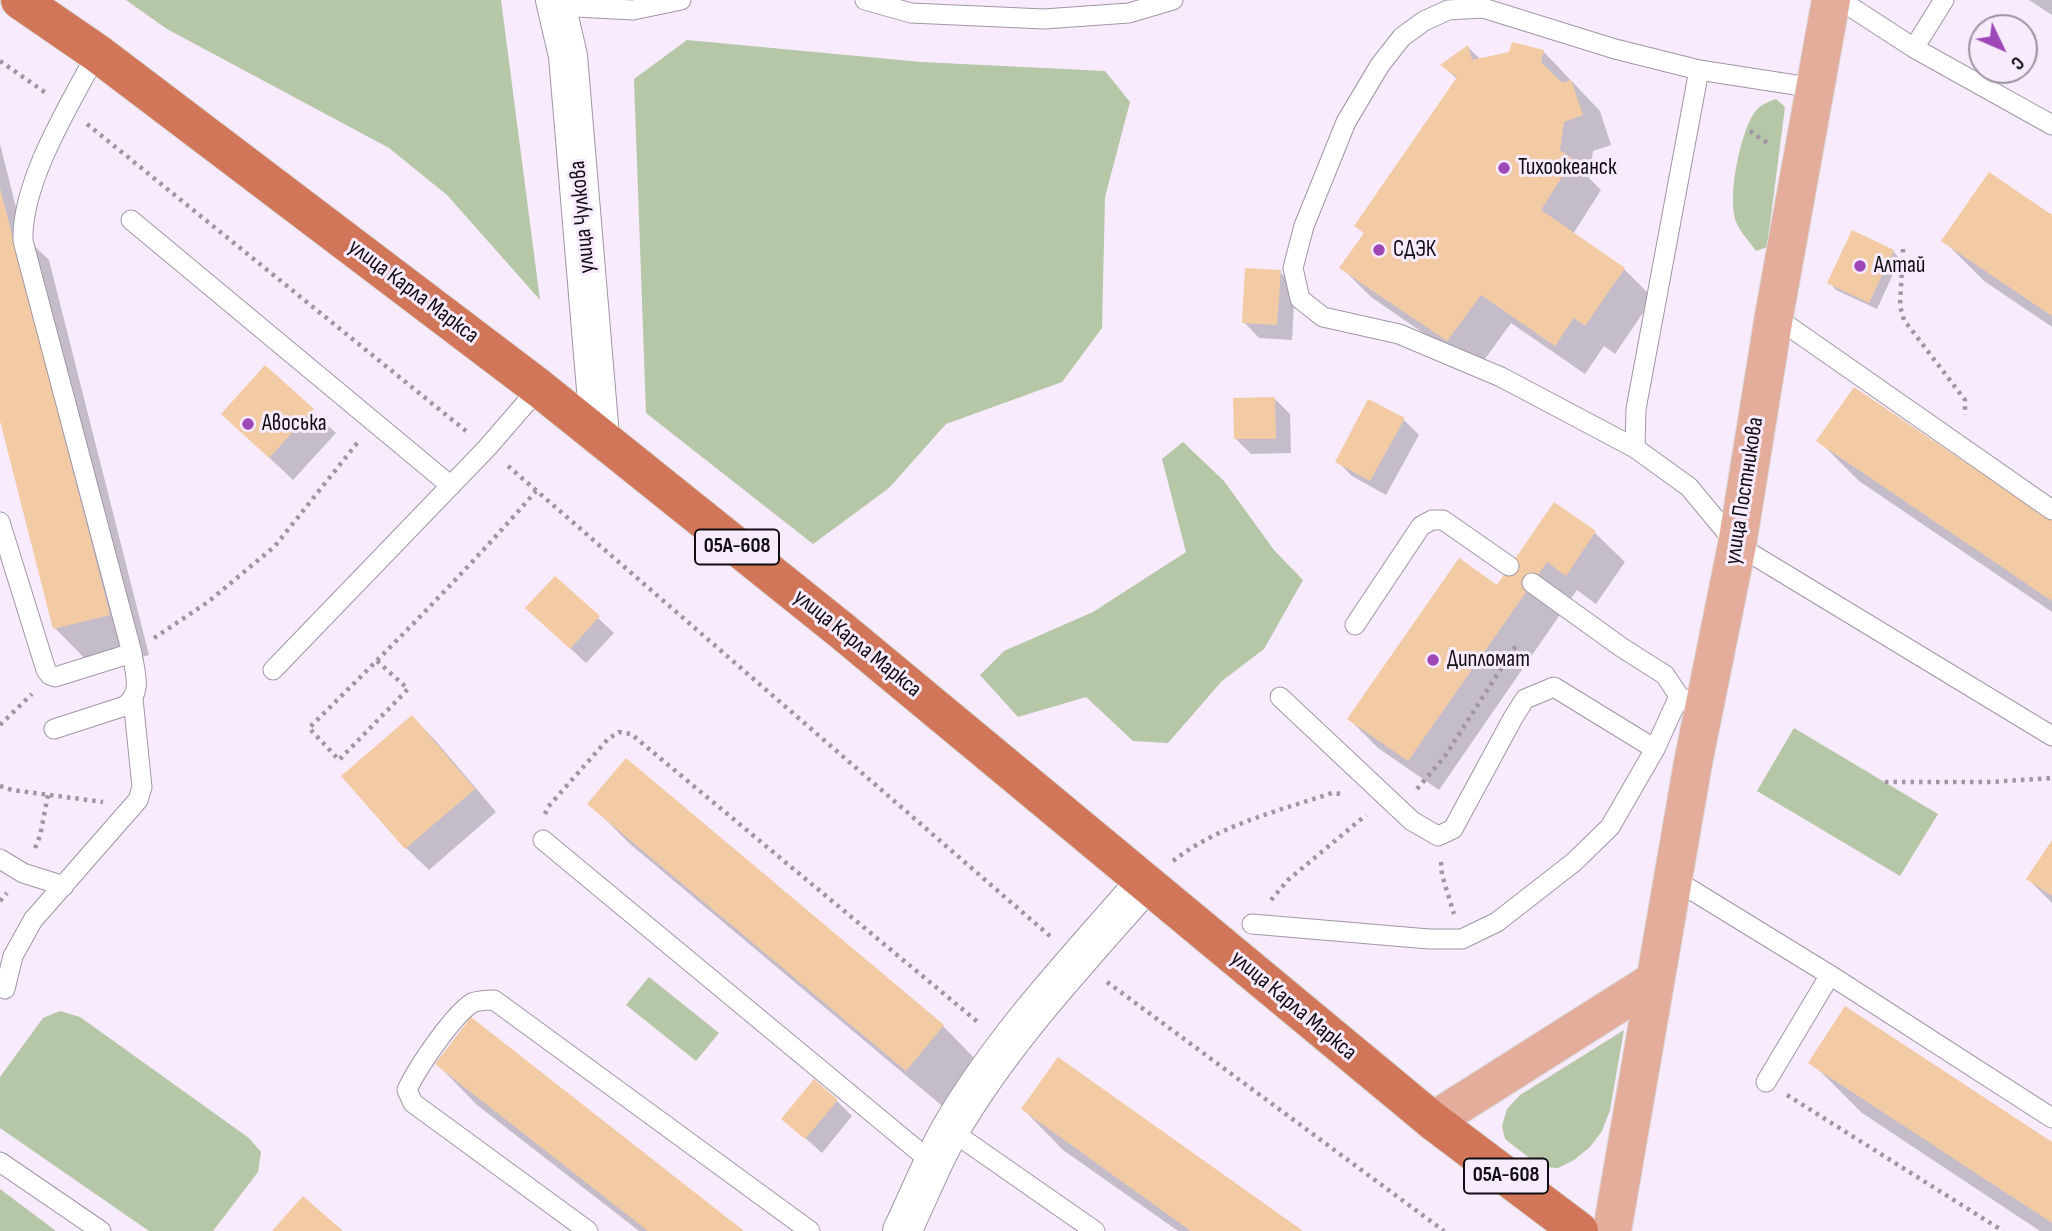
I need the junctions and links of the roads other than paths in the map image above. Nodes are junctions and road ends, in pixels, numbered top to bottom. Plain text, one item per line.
1 (20, 0) edge
2 (681, 0) edge
3 (865, 0) edge
4 (1173, 0) edge
5 (1944, 0) edge
6 (556, 3) edge
7 (1843, 4) edge
8 (1914, 48) junction
9 (97, 53) junction
10 (1699, 70) junction
11 (1815, 88) junction
12 (2052, 125) edge
13 (131, 220) dead end
14 (1774, 316) junction
15 (539, 388) junction
16 (600, 437) junction
17 (1635, 448) junction
18 (451, 486) junction
19 (2052, 510) edge
20 (0, 522) edge
21 (1737, 545) junction
22 (1509, 566) dead end
23 (1532, 583) dead end
24 (1355, 625) dead end
25 (132, 653) junction
26 (273, 670) dead end
27 (1280, 697) dead end
28 (133, 699) junction
29 (1691, 704) junction
30 (54, 729) dead end
31 (2052, 736) edge
32 (1656, 749) junction
33 (543, 840) road end
34 (0, 859) edge
35 (1672, 878) junction
36 (1145, 883) junction
37 (64, 886) junction
38 (1252, 924) dead end
39 (1830, 975) junction
40 (1654, 981) junction
41 (5, 989) dead end
42 (1766, 1082) road end
43 (2052, 1118) edge
44 (1433, 1121) junction
45 (942, 1147) junction
46 (0, 1162) edge
47 (101, 1231) edge
48 (588, 1231) edge
49 (810, 1231) edge
50 (902, 1231) edge
51 (1095, 1231) edge
52 (1579, 1231) edge
53 (1612, 1231) edge

1 - 9 highway, улица Карла Маркса / 05А-608
2 - 6 lane
3 - 4 lane
5 - 8 lane
6 - 16 street, улица Чулкова
7 - 8 lane
7 - 11 main road, улица Постникова
8 - 12 lane
9 - 15 highway, улица Карла Маркса / 05А-608
9 - 25 lane
10 - 11 lane
10 - 17 lane
10 - 17 lane
11 - 14 main road, улица Постникова
13 - 18 lane
14 - 19 lane
14 - 21 main road, улица Постникова
15 - 16 highway, улица Карла Маркса / 05А-608
15 - 18 lane
16 - 36 highway, улица Карла Маркса / 05А-608
17 - 21 lane
18 - 26 lane
20 - 25 lane
21 - 29 main road, улица Постникова
21 - 31 lane
22 - 24 lane
23 - 29 lane
25 - 28 lane
27 - 32 lane
28 - 30 lane
28 - 37 lane
29 - 32 lane
29 - 35 main road, улица Постникова
32 - 38 lane
33 - 45 lane
34 - 37 lane
35 - 39 lane
35 - 40 main road, улица Постникова
36 - 44 highway, улица Карла Маркса / 05А-608
36 - 45 street
37 - 41 lane
39 - 42 lane
39 - 43 lane
40 - 44 main road
40 - 53 main road, улица Постникова
44 - 52 highway, улица Карла Маркса / 05А-608
45 - 50 street
45 - 51 lane
46 - 47 lane
48 - 49 lane

